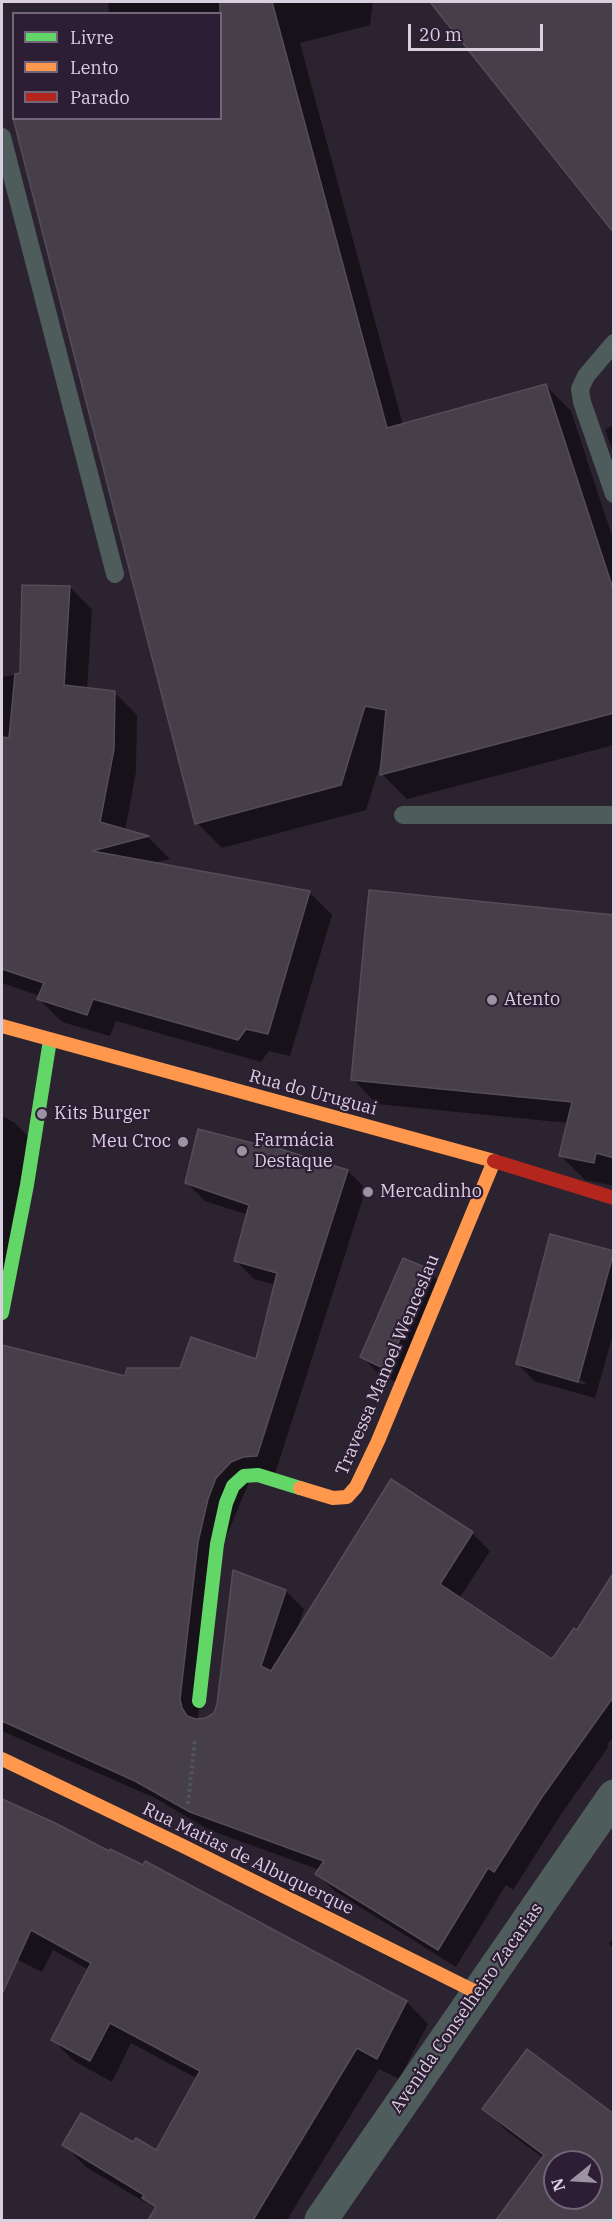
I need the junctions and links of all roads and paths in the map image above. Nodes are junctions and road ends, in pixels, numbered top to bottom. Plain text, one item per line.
1 (2, 137) edge
2 (614, 343) edge
3 (614, 494) edge
4 (115, 574) dead end
5 (403, 814) dead end
6 (614, 815) edge
7 (2, 1026) edge
8 (50, 1040) junction
9 (494, 1161) junction
10 (614, 1198) edge
11 (5, 1280) edge
12 (2, 1313) edge
13 (199, 1701) joint
14 (2, 1760) edge
15 (614, 1796) edge
16 (183, 1846) junction
17 (477, 1993) junction
18 (321, 2220) edge

1 - 4 lane
2 - 3 lane
5 - 6 lane
7 - 8 street, Rua do Uruguai
8 - 9 street, Rua do Uruguai
8 - 11 street
9 - 10 street, Rua do Uruguai
9 - 13 street, Travessa Manoel Wenceslau
11 - 12 street
13 - 16 path
14 - 16 street, Rua Matias de Albuquerque
15 - 17 street, Avenida Conselheiro Zacarias
16 - 17 street, Rua Matias de Albuquerque
17 - 18 street, Avenida Conselheiro Zacarias

